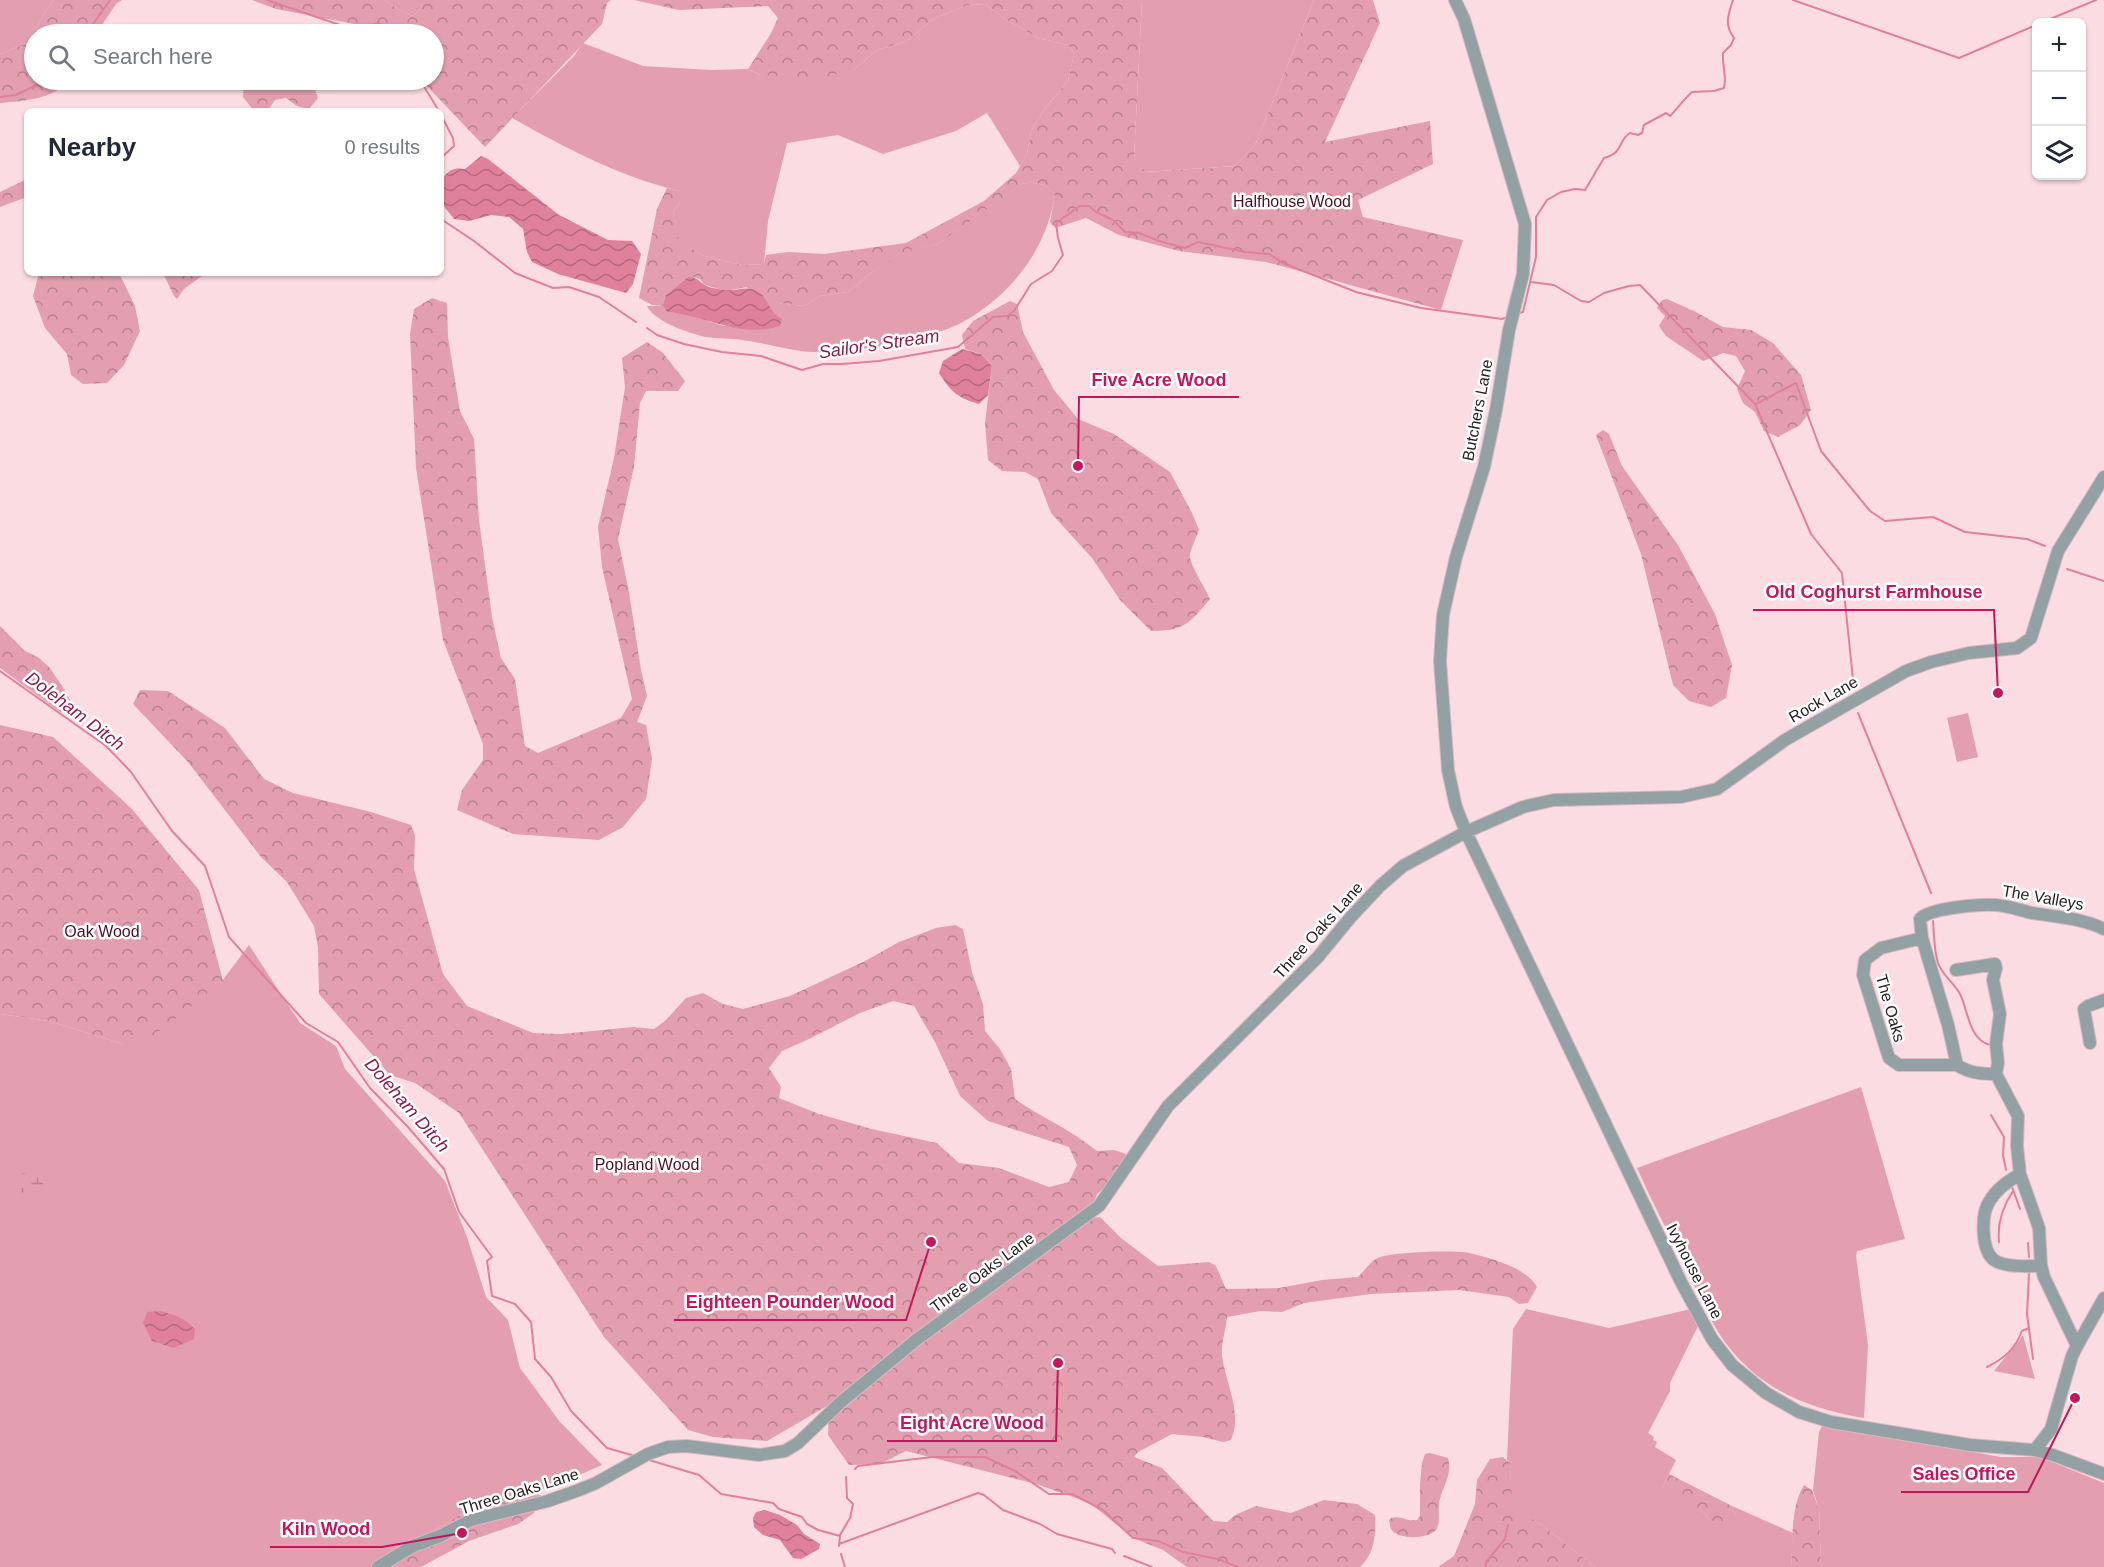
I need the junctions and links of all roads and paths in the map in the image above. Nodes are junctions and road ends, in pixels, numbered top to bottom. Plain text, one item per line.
1 (1455, 0) edge
2 (2104, 477) edge
3 (1466, 832) junction
4 (2104, 929) edge
5 (1922, 938) junction
6 (1956, 970) dead end
7 (2104, 1000) edge
8 (2090, 1043) dead end
9 (1957, 1065) junction
10 (1996, 1074) junction
11 (2020, 1174) junction
12 (2041, 1265) junction
13 (2104, 1298) edge
14 (2077, 1346) junction
15 (2050, 1429) junction
16 (2035, 1450) junction
17 (2053, 1455) junction
18 (2104, 1474) edge
19 (378, 1567) edge

1 - 3 street, Butchers Lane
2 - 3 street, Rock Lane
3 - 16 street, Ivyhouse Lane
3 - 19 street, Three Oaks Lane
4 - 5 street, The Valleys
5 - 9 street
5 - 9 street, The Oaks
6 - 10 street
7 - 8 street
9 - 10 street, The Oaks
10 - 11 street
11 - 12 street
11 - 12 street
12 - 14 street
13 - 14 street
14 - 15 street
15 - 16 street
15 - 17 street
16 - 17 street, Ivyhouse Lane
17 - 18 street, Ivyhouse Lane

